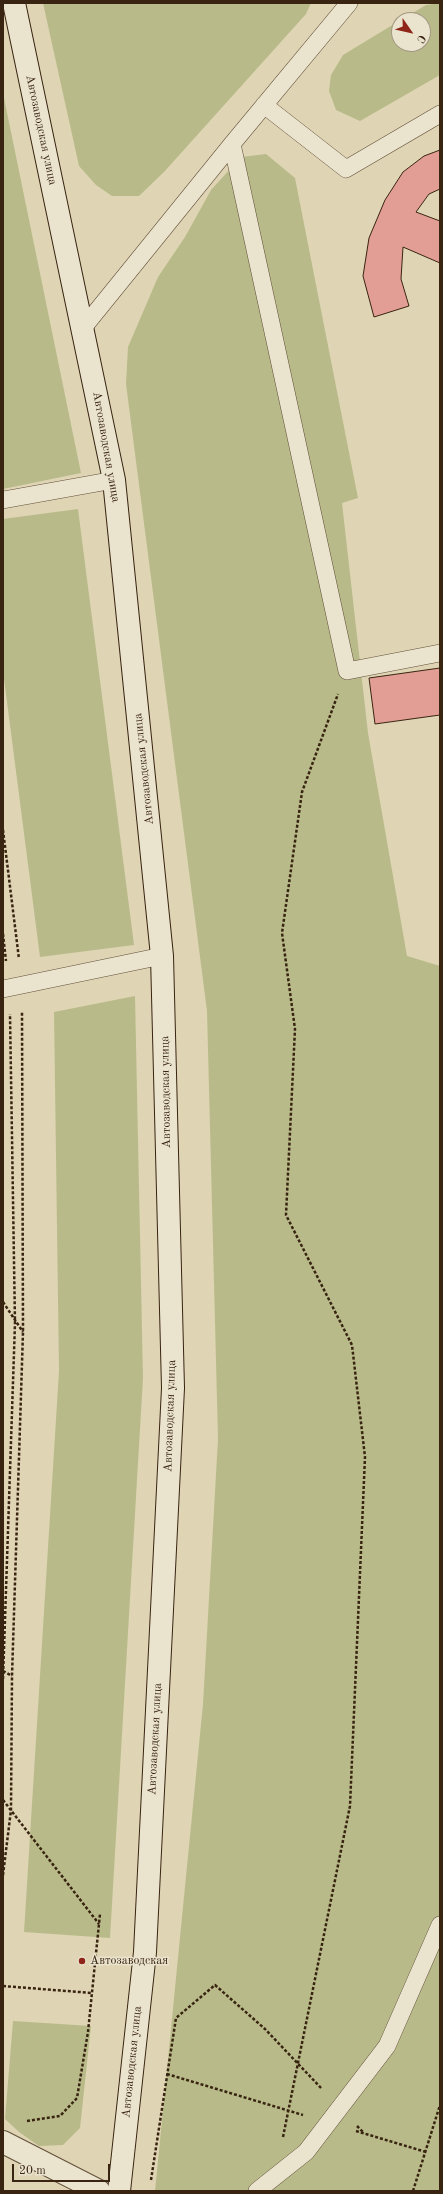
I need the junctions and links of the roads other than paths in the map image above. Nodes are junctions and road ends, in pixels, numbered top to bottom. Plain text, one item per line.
1 (14, 3) edge
2 (349, 3) edge
3 (264, 106) junction
4 (440, 114) edge
5 (232, 144) junction
6 (83, 328) junction
7 (114, 480) junction
8 (3, 500) edge
9 (440, 653) edge
10 (162, 956) junction
11 (11, 987) edge
12 (440, 1925) edge
13 (3, 2142) edge
14 (99, 2191) edge
15 (119, 2191) edge
16 (257, 2191) edge

1 - 6 main road, Автозаводская улица
2 - 3 lane
3 - 4 lane
3 - 5 lane
5 - 6 lane
5 - 9 lane
6 - 7 main road, Автозаводская улица
7 - 8 lane
7 - 10 main road, Автозаводская улица
10 - 11 lane
10 - 15 main road, Автозаводская улица
12 - 16 lane
13 - 14 main road

